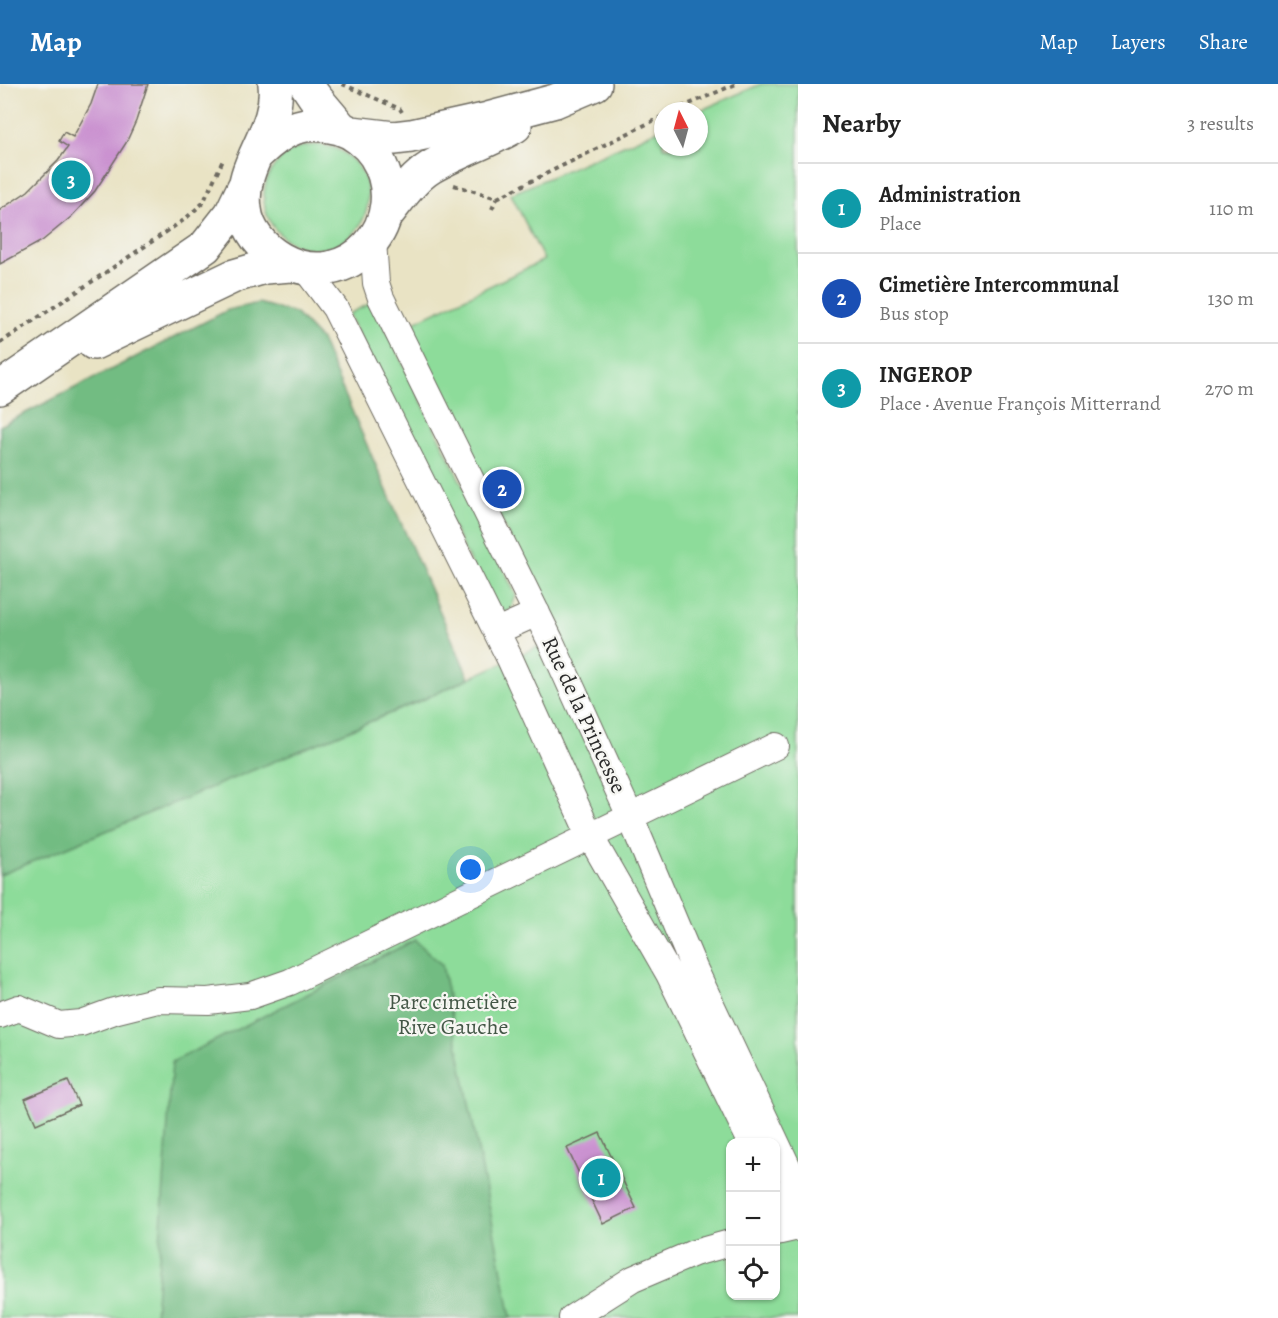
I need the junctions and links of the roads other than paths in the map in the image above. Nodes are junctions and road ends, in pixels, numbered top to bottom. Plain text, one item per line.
1 (275, 84) edge
2 (306, 84) edge
3 (595, 84) edge
4 (555, 101) junction
5 (347, 131) junction
6 (242, 153) junction
7 (244, 187) junction
8 (380, 228) junction
9 (298, 266) junction
10 (537, 613) junction
11 (496, 631) junction
12 (776, 746) dead end
13 (630, 816) junction
14 (591, 836) junction
15 (0, 1016) edge
16 (749, 1138) edge
17 (798, 1189) edge
18 (780, 1202) edge
19 (798, 1221) edge
20 (798, 1227) edge
21 (780, 1231) edge
22 (726, 1244) edge
23 (572, 1318) edge

1 - 6 main road
2 - 5 main road
3 - 4 main road
4 - 5 main road
4 - 8 main road
5 - 6 main road
5 - 8 main road
6 - 7 main road
7 - 9 main road
7 - 9 main road
8 - 9 main road
8 - 10 lane, Rue de la Princesse
9 - 11 lane, Rue de la Princesse
10 - 11 lane
10 - 13 lane, Rue de la Princesse
11 - 14 lane, Rue de la Princesse
12 - 13 lane
13 - 14 lane
13 - 17 lane, Rue de la Princesse
14 - 15 lane
14 - 16 lane, Rue de la Princesse
18 - 19 lane
20 - 21 lane
22 - 23 lane

